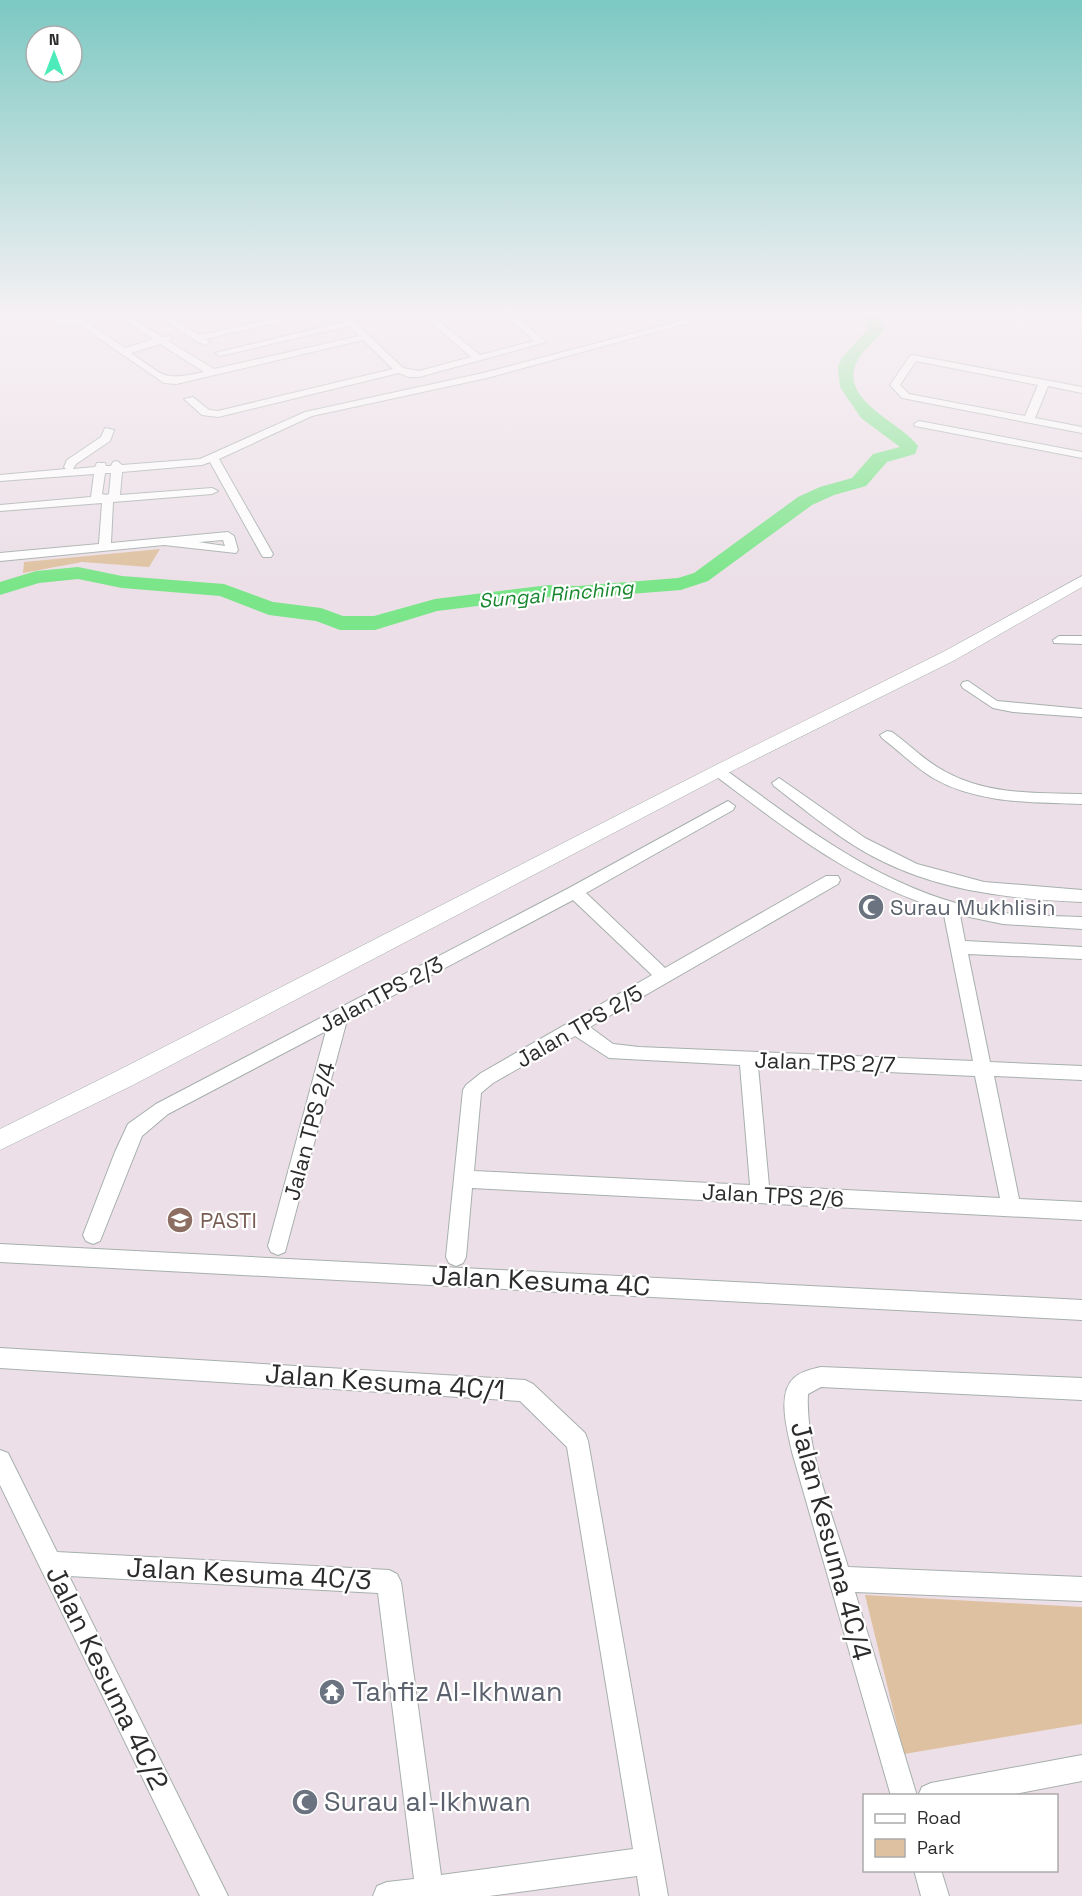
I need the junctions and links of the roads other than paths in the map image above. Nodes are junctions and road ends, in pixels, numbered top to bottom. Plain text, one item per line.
1 (197, 405) edge
2 (253, 405) edge
3 (348, 405) edge
4 (957, 405) edge
5 (1035, 405) edge
6 (1029, 419) junction
7 (919, 424) dead end
8 (109, 430) dead end
9 (1082, 430) edge
10 (1082, 455) edge
11 (213, 458) junction
12 (117, 466) junction
13 (69, 467) junction
14 (101, 467) junction
15 (0, 472) edge
16 (0, 478) edge
17 (212, 491) dead end
18 (108, 499) junction
19 (0, 508) edge
20 (165, 542) dead end
21 (105, 547) junction
22 (267, 554) dead end
23 (0, 557) edge
24 (1082, 581) edge
25 (1059, 640) dead end
26 (1082, 640) edge
27 (968, 685) dead end
28 (1082, 713) edge
29 (887, 735) dead end
30 (718, 771) junction
31 (779, 783) dead end
32 (1082, 798) edge
33 (728, 806) dead end
34 (832, 880) dead end
35 (575, 892) junction
36 (1082, 896) edge
37 (950, 906) junction
38 (1082, 923) edge
39 (958, 947) junction
40 (1082, 953) edge
41 (664, 977) junction
42 (339, 1016) junction
43 (576, 1027) junction
44 (748, 1059) junction
45 (983, 1069) junction
46 (1082, 1073) edge
47 (0, 1140) edge
48 (464, 1179) junction
49 (760, 1194) junction
50 (1011, 1207) junction
51 (1082, 1211) edge
52 (93, 1235) dead end
53 (278, 1246) dead end
54 (0, 1253) edge
55 (456, 1257) dead end
56 (1082, 1310) edge
57 (0, 1358) edge
58 (1082, 1389) edge
59 (0, 1461) edge
60 (51, 1563) junction
61 (838, 1579) junction
62 (1082, 1589) edge
63 (1082, 1768) edge
64 (903, 1794) edge
65 (942, 1794) edge
66 (647, 1861) junction
67 (928, 1872) edge
68 (429, 1890) junction
69 (214, 1896) edge
70 (387, 1896) edge
71 (654, 1896) edge
72 (935, 1896) edge

1 - 2 street
3 - 11 street
4 - 6 street
5 - 6 street
6 - 9 street
7 - 10 street
8 - 13 street
11 - 12 street
11 - 22 street
12 - 14 street
12 - 18 street
13 - 14 street
13 - 15 street
14 - 16 street
14 - 18 street
17 - 18 street
18 - 19 street
18 - 21 street
20 - 21 street
21 - 23 street
24 - 30 street
25 - 26 street
27 - 28 street
29 - 32 street
30 - 37 street
30 - 47 street
31 - 36 street
33 - 35 street, JalanTPS 2/3
34 - 41 street, Jalan TPS 2/5
35 - 41 street
35 - 42 street, JalanTPS 2/3
37 - 38 street
37 - 39 street
39 - 40 street
39 - 45 street
41 - 43 street, Jalan TPS 2/5
42 - 52 street, JalanTPS 2/3
42 - 53 street, Jalan TPS 2/4
43 - 44 street, Jalan TPS 2/7
43 - 48 street, Jalan TPS 2/5
44 - 45 street, Jalan TPS 2/7
44 - 49 street
45 - 46 street, Jalan TPS 2/7
45 - 50 street
48 - 49 street, Jalan TPS 2/6
48 - 55 street, Jalan TPS 2/5
49 - 50 street, Jalan TPS 2/6
50 - 51 street, Jalan TPS 2/6
54 - 56 street, Jalan Kesuma 4C
57 - 66 street, Jalan Kesuma 4C/1
58 - 61 street, Jalan Kesuma 4C/4
59 - 60 street, Jalan Kesuma 4C/2
60 - 68 street, Jalan Kesuma 4C/3
60 - 69 street, Jalan Kesuma 4C/2
61 - 62 street
61 - 64 street, Jalan Kesuma 4C/4
63 - 65 street
66 - 68 street
66 - 71 street, Jalan Kesuma 4C/1
67 - 72 street
68 - 70 street

